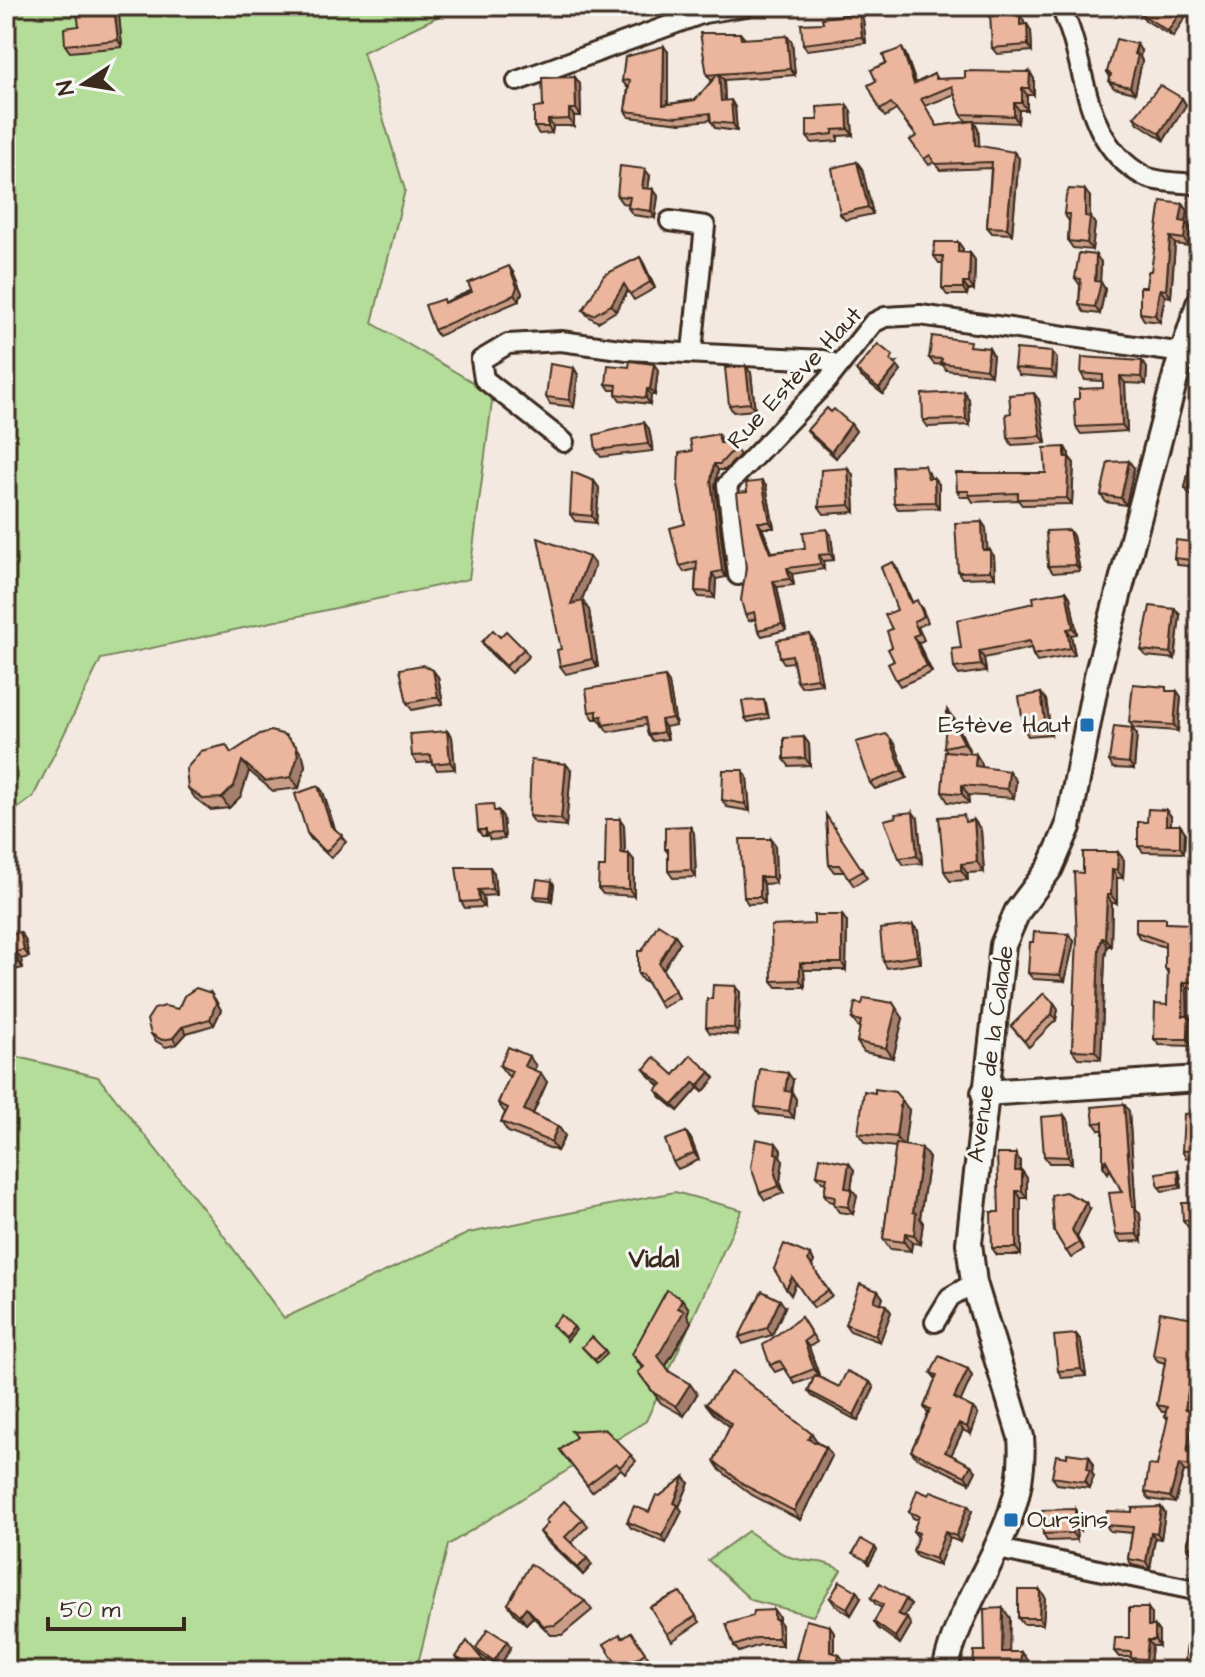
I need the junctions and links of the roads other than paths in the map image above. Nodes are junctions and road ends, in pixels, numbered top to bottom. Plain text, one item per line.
1 (746, 6) edge
2 (1060, 6) edge
3 (517, 81) dead end
4 (1199, 185) edge
5 (670, 221) dead end
6 (1199, 304) edge
7 (692, 351) junction
8 (1183, 353) junction
9 (839, 365) junction
10 (564, 442) dead end
11 (738, 575) dead end
12 (1199, 1079) edge
13 (984, 1093) junction
14 (974, 1283) junction
15 (935, 1322) dead end
16 (998, 1549) junction
17 (1199, 1591) edge
18 (945, 1671) edge

1 - 3 street
2 - 4 street
5 - 7 street
6 - 8 street, Avenue de la Calade
7 - 9 street
7 - 10 street
8 - 9 street, Rue Estève Haut
8 - 13 street, Avenue de la Calade
9 - 11 street, Rue Estève Haut
12 - 13 street
13 - 14 street, Avenue de la Calade
14 - 15 street
14 - 16 street, Avenue de la Calade
16 - 17 street
16 - 18 street, Avenue de la Calade

